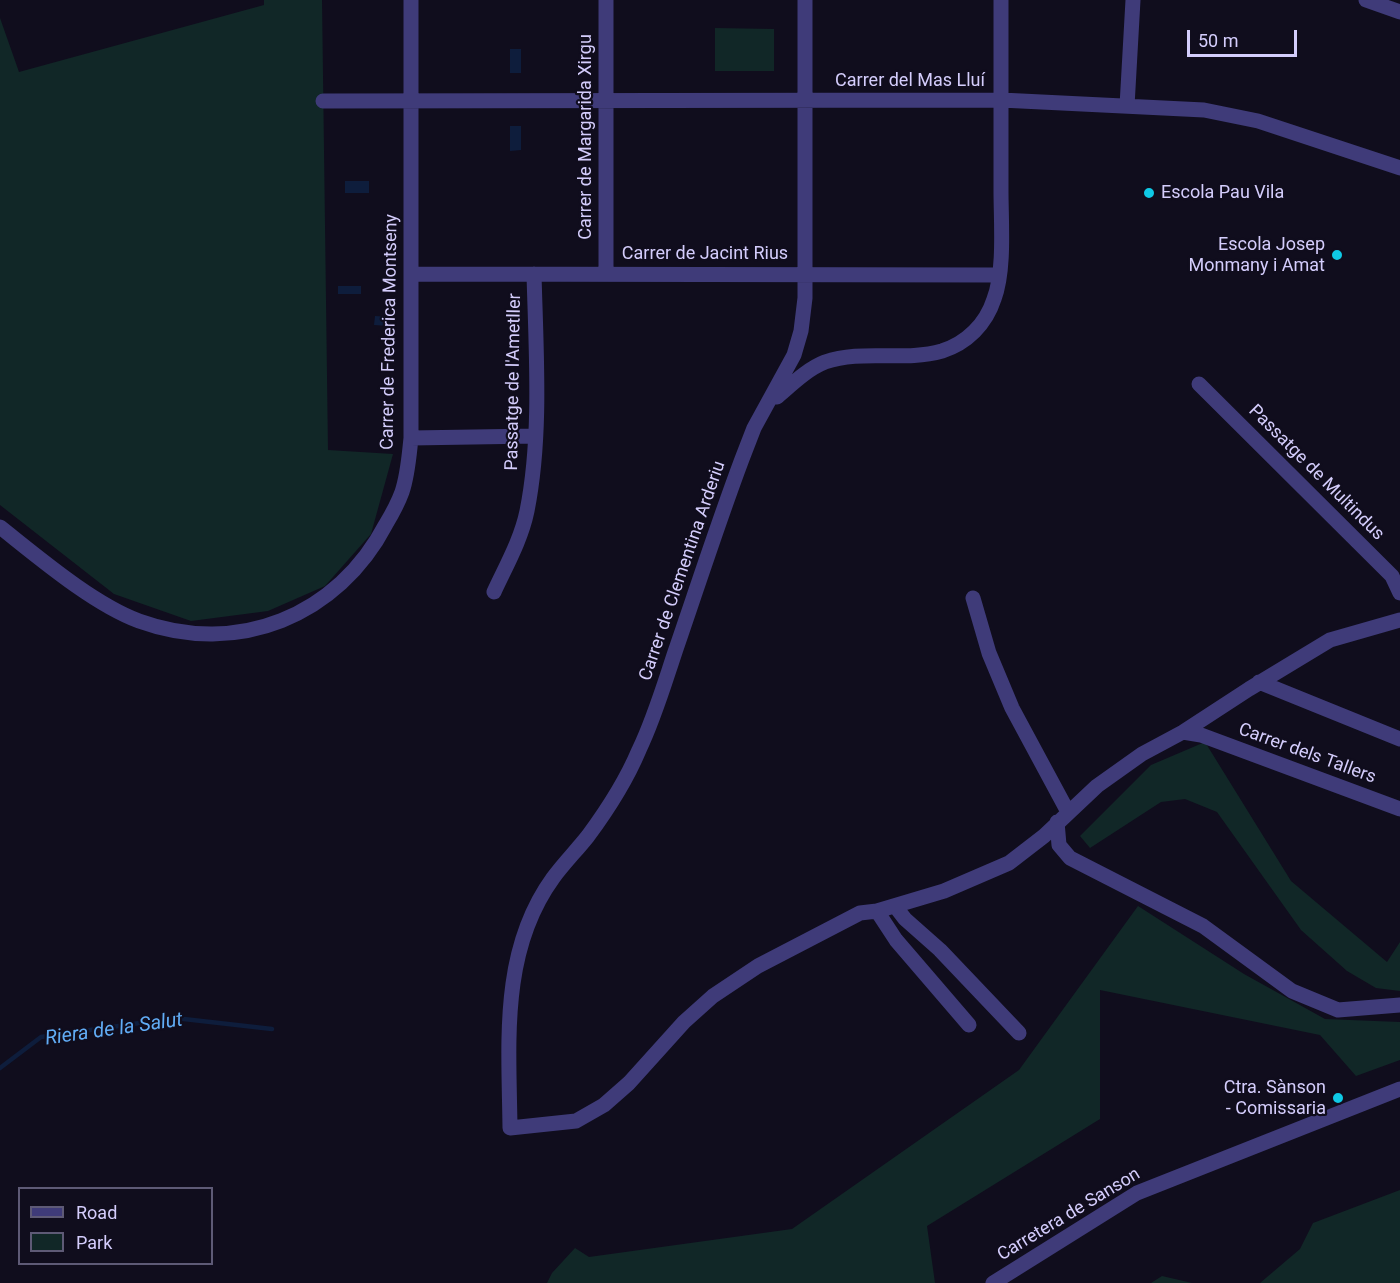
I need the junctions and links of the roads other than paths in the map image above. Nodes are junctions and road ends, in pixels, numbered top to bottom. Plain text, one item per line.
1 (411, 0) edge
2 (606, 0) edge
3 (805, 0) edge
4 (1000, 0) edge
5 (1133, 0) edge
6 (1366, 0) edge
7 (1400, 12) edge
8 (606, 99) junction
9 (411, 100) junction
10 (805, 100) junction
11 (1001, 100) junction
12 (323, 101) dead end
13 (1127, 106) junction
14 (1400, 168) edge
15 (411, 274) junction
16 (534, 274) junction
17 (606, 274) junction
18 (805, 274) junction
19 (998, 274) junction
20 (1199, 384) dead end
21 (770, 402) junction
22 (535, 436) junction
23 (411, 438) junction
24 (0, 526) edge
25 (494, 592) dead end
26 (1400, 593) edge
27 (973, 598) dead end
28 (1400, 620) edge
29 (1259, 682) junction
30 (1183, 732) junction
31 (1400, 739) edge
32 (1400, 809) edge
33 (1062, 817) junction
34 (895, 906) junction
35 (877, 911) junction
36 (1400, 1005) edge
37 (969, 1025) dead end
38 (1019, 1033) dead end
39 (1400, 1089) edge
40 (993, 1283) edge

1 - 9 street, Carrer de Frederica Montseny
2 - 8 street, Carrer de Margarida Xirgu
3 - 10 street, Carrer de Clementina Arderiu
4 - 11 street
5 - 13 street
6 - 7 street
8 - 9 street, Carrer del Mas Lluí
8 - 10 street, Carrer del Mas Lluí
8 - 17 street, Carrer de Margarida Xirgu
9 - 12 street, Carrer del Mas Lluí
9 - 15 street, Carrer de Frederica Montseny
10 - 11 street, Carrer del Mas Lluí
10 - 18 street, Carrer de Clementina Arderiu
11 - 13 street, Carrer del Mas Lluí
11 - 19 street
13 - 14 street, Carrer del Mas Lluí
15 - 16 street, Carrer de Jacint Rius
15 - 23 street, Carrer de Frederica Montseny
16 - 17 street, Carrer de Jacint Rius
16 - 22 street, Passatge de l'Ametller
17 - 18 street, Carrer de Jacint Rius
18 - 19 street, Carrer de Jacint Rius
18 - 21 street, Carrer de Clementina Arderiu
19 - 21 street
20 - 26 street, Passatge de Multindus
21 - 35 street, Carrer de Clementina Arderiu
22 - 23 street
22 - 25 street, Passatge de l'Ametller
23 - 24 street, Carrer de Frederica Montseny
27 - 33 street
28 - 29 street
29 - 30 street
29 - 31 street
30 - 32 street, Carrer dels Tallers
30 - 33 street
33 - 34 street
33 - 36 street
34 - 35 street
34 - 38 street
35 - 37 street
39 - 40 street, Carretera de Sanson

